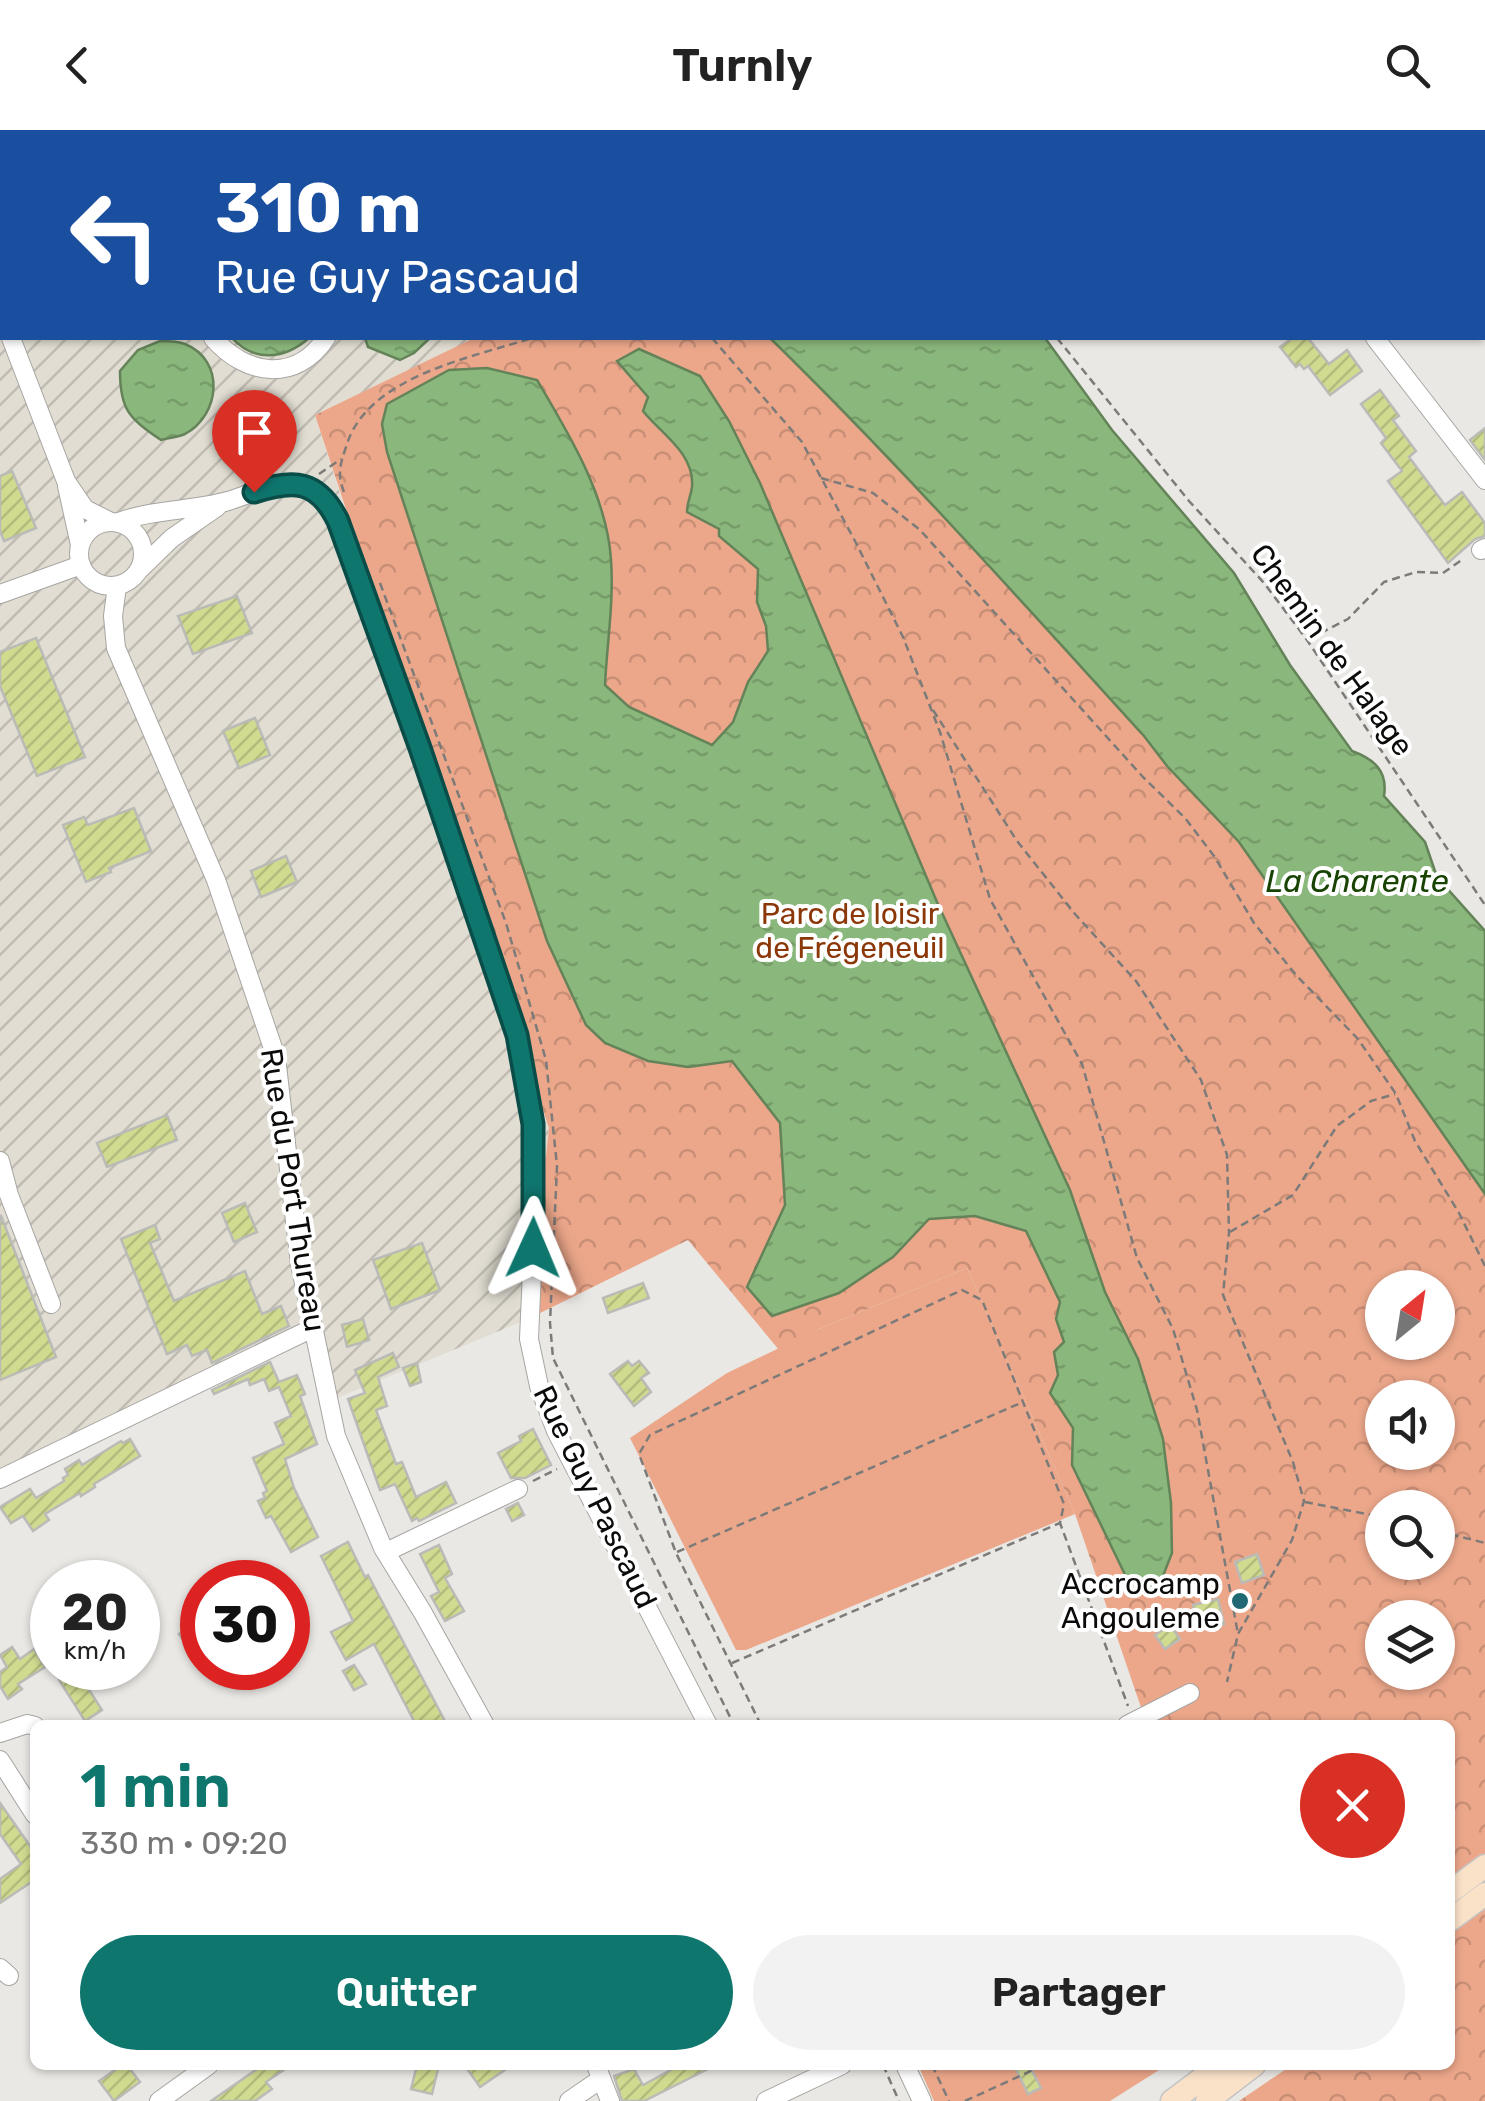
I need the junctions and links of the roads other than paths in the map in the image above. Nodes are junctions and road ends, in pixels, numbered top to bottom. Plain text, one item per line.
1 (12, 340) edge
2 (216, 340) edge
3 (325, 340) edge
4 (1377, 340) edge
5 (1485, 480) edge
6 (66, 481) junction
7 (226, 502) junction
8 (114, 522) junction
9 (80, 545) junction
10 (81, 565) junction
11 (140, 569) junction
12 (117, 586) junction
13 (0, 594) edge
14 (0, 1161) edge
15 (51, 1304) dead end
16 (314, 1328) junction
17 (0, 1479) edge
18 (518, 1488) road end
19 (386, 1552) junction
20 (1190, 1693) dead end
21 (482, 1720) edge
22 (705, 1720) edge
23 (1137, 1720) edge
24 (30, 1725) edge
25 (0, 1733) edge
26 (0, 1760) edge
27 (30, 1807) edge
28 (1485, 1866) edge
29 (1455, 1888) edge
30 (1485, 1894) edge
31 (1455, 1916) edge
32 (202, 2070) edge
33 (831, 2070) edge
34 (907, 2070) edge
35 (1213, 2070) edge
36 (1247, 2070) edge
37 (599, 2072) edge
38 (159, 2101) edge
39 (569, 2101) edge
40 (610, 2101) edge
41 (766, 2101) edge
42 (922, 2101) edge
43 (1172, 2101) edge
44 (1207, 2101) edge

1 - 6 street
2 - 3 street
4 - 5 street
6 - 8 street
6 - 9 street
7 - 8 street
7 - 11 street
7 - 22 street, Rue Guy Pascaud
8 - 9 street
8 - 11 street
9 - 10 street
10 - 12 street
10 - 13 street
11 - 12 street
12 - 16 street, Rue du Port Thureau
14 - 15 street
16 - 17 street
16 - 19 street, Rue du Port Thureau
18 - 19 street
19 - 21 street, Rue du Port Thureau
20 - 23 street
24 - 25 street
26 - 27 street
28 - 29 main road
30 - 31 main road
32 - 38 street
33 - 41 street
34 - 42 street
35 - 43 main road
36 - 44 main road
37 - 39 street
37 - 40 street

